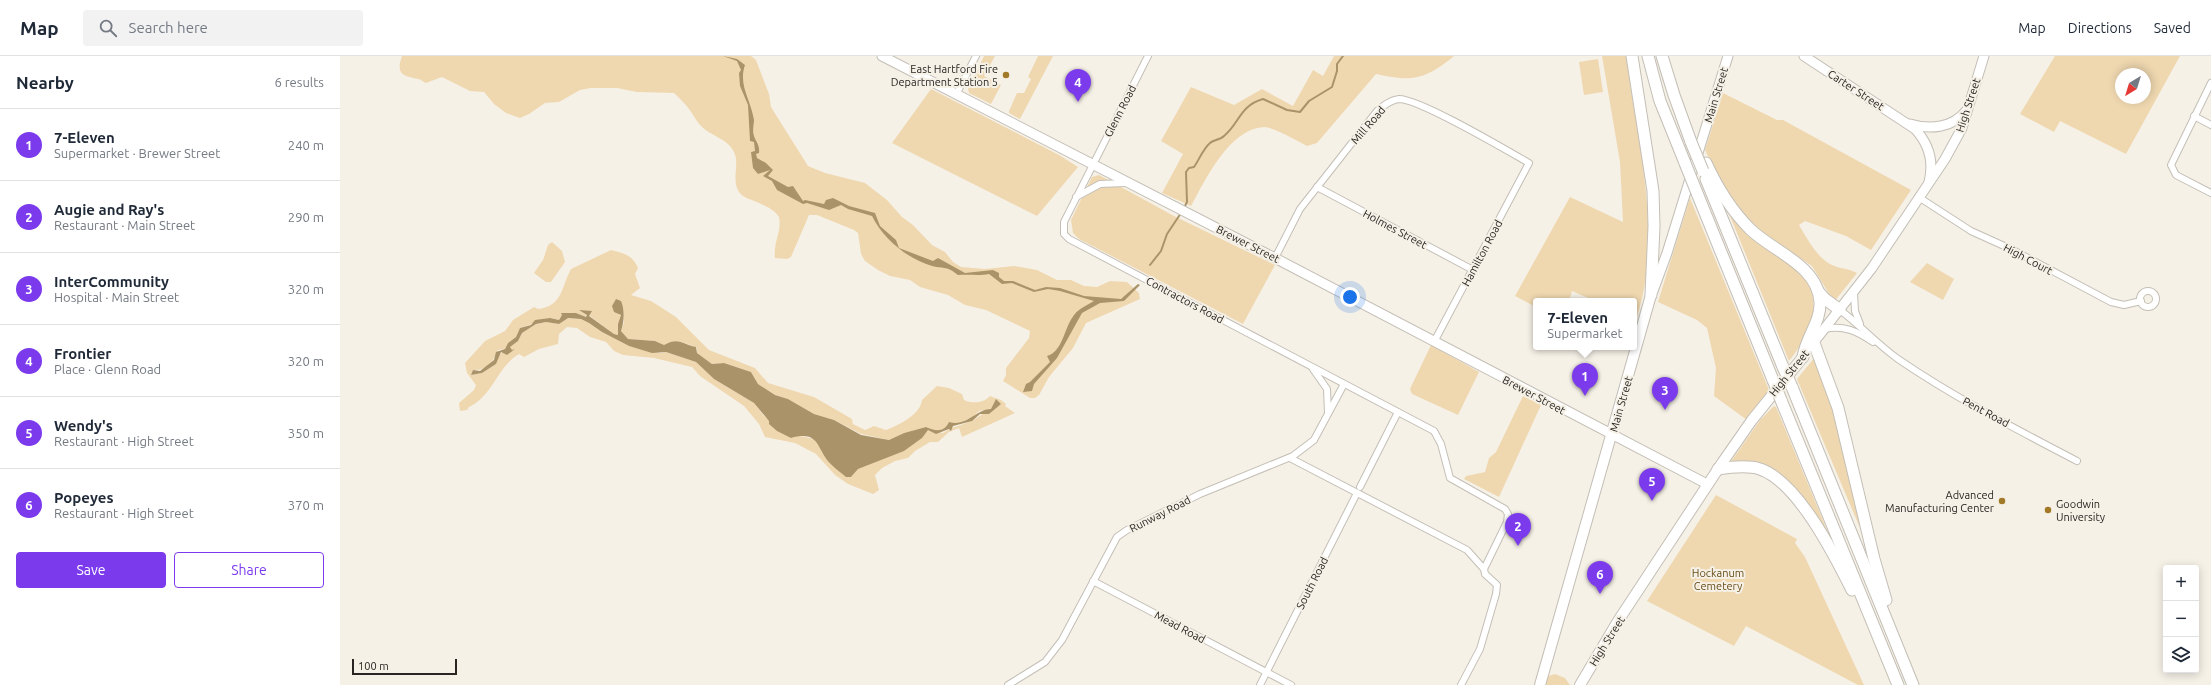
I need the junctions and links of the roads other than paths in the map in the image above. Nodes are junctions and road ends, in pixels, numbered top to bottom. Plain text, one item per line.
1 (882, 56) edge
2 (976, 56) edge
3 (1148, 56) edge
4 (1632, 56) edge
5 (1648, 56) edge
6 (1662, 56) edge
7 (1728, 56) edge
8 (1804, 56) edge
9 (1984, 56) edge
10 (2211, 83) edge
11 (956, 94) junction
12 (1968, 109) junction
13 (2194, 116) junction
14 (1909, 124) junction
15 (2211, 125) edge
16 (1530, 163) joint
17 (1092, 165) junction
18 (1705, 167) junction
19 (1126, 183) junction
20 (1317, 187) junction
21 (1926, 188) junction
22 (2211, 193) edge
23 (1076, 196) junction
24 (1920, 198) junction
25 (1275, 258) junction
26 (1473, 270) junction
27 (1818, 290) junction
28 (1854, 292) junction
29 (1651, 295) junction
30 (2141, 301) dead end
31 (1840, 310) junction
32 (1864, 328) junction
33 (1824, 329) junction
34 (1434, 342) junction
35 (1814, 343) junction
36 (1637, 345) edge
37 (1636, 350) edge
38 (1803, 357) junction
39 (1898, 359) junction
40 (1310, 365) junction
41 (1344, 384) junction
42 (1398, 412) junction
43 (1328, 416) junction
44 (1612, 434) junction
45 (1290, 458) junction
46 (2077, 461) dead end
47 (1718, 469) junction
48 (1707, 484) junction
49 (1359, 490) junction
50 (1484, 569) junction
51 (1093, 581) junction
52 (1871, 620) junction
53 (1896, 641) junction
54 (1266, 672) junction
55 (1012, 684) edge
56 (1260, 685) edge
57 (1291, 685) edge
58 (1461, 685) edge
59 (1540, 685) edge
60 (1580, 685) edge
61 (1898, 685) edge
62 (1914, 685) edge

1 - 11 main road, Brewer Street
2 - 11 street
3 - 17 street, Glenn Road
4 - 29 highway
5 - 52 highway, bridge
6 - 18 highway, bridge
7 - 29 main road, Main Street
8 - 14 main road, Carter Street
9 - 12 main road, High Street
10 - 13 street
11 - 17 main road, Brewer Street
12 - 14 main road, Carter Street
12 - 21 main road, High Street
13 - 15 street
13 - 22 street
14 - 21 main road, Carter Street
16 - 20 street, Mill Road
16 - 26 street, Hamilton Road
17 - 19 main road, Brewer Street
17 - 23 street, Contractors Road
18 - 27 highway
18 - 53 highway, bridge
19 - 23 street
19 - 25 main road, Brewer Street
20 - 25 street, Mill Road
20 - 26 street, Holmes Street
21 - 24 main road, High Street
23 - 40 street, Contractors Road
24 - 28 main road, High Street
24 - 30 street, High Court
25 - 34 main road, Brewer Street
26 - 34 street, Hamilton Road
27 - 31 highway
27 - 38 highway
28 - 31 main road, High Street
28 - 32 street, Pent Road
29 - 36 main road, Main Street
31 - 32 street, Pent Road
31 - 33 main road, High Street
32 - 39 street, Pent Road
33 - 35 main road, High Street
33 - 39 street, Pent Road
34 - 44 main road, Brewer Street
35 - 38 main road, High Street
35 - 53 highway
37 - 44 main road, Main Street
38 - 47 main road, High Street
39 - 46 street, Pent Road
40 - 41 street, Contractors Road
40 - 43 street
41 - 42 street, Contractors Road
41 - 43 street, Runway Road
42 - 49 street, South Road
42 - 50 street, Contractors Road
43 - 45 street, Runway Road
44 - 48 main road, Brewer Street
44 - 59 main road, Main Street
45 - 49 street
45 - 51 street, Runway Road
47 - 48 main road, High Street
47 - 52 highway
48 - 60 main road, High Street
49 - 50 street
49 - 54 street, South Road
50 - 58 street
51 - 54 street, Mead Road
51 - 55 street, Runway Road
52 - 61 highway
53 - 62 highway
54 - 56 street, South Road
54 - 57 street, Mead Road

